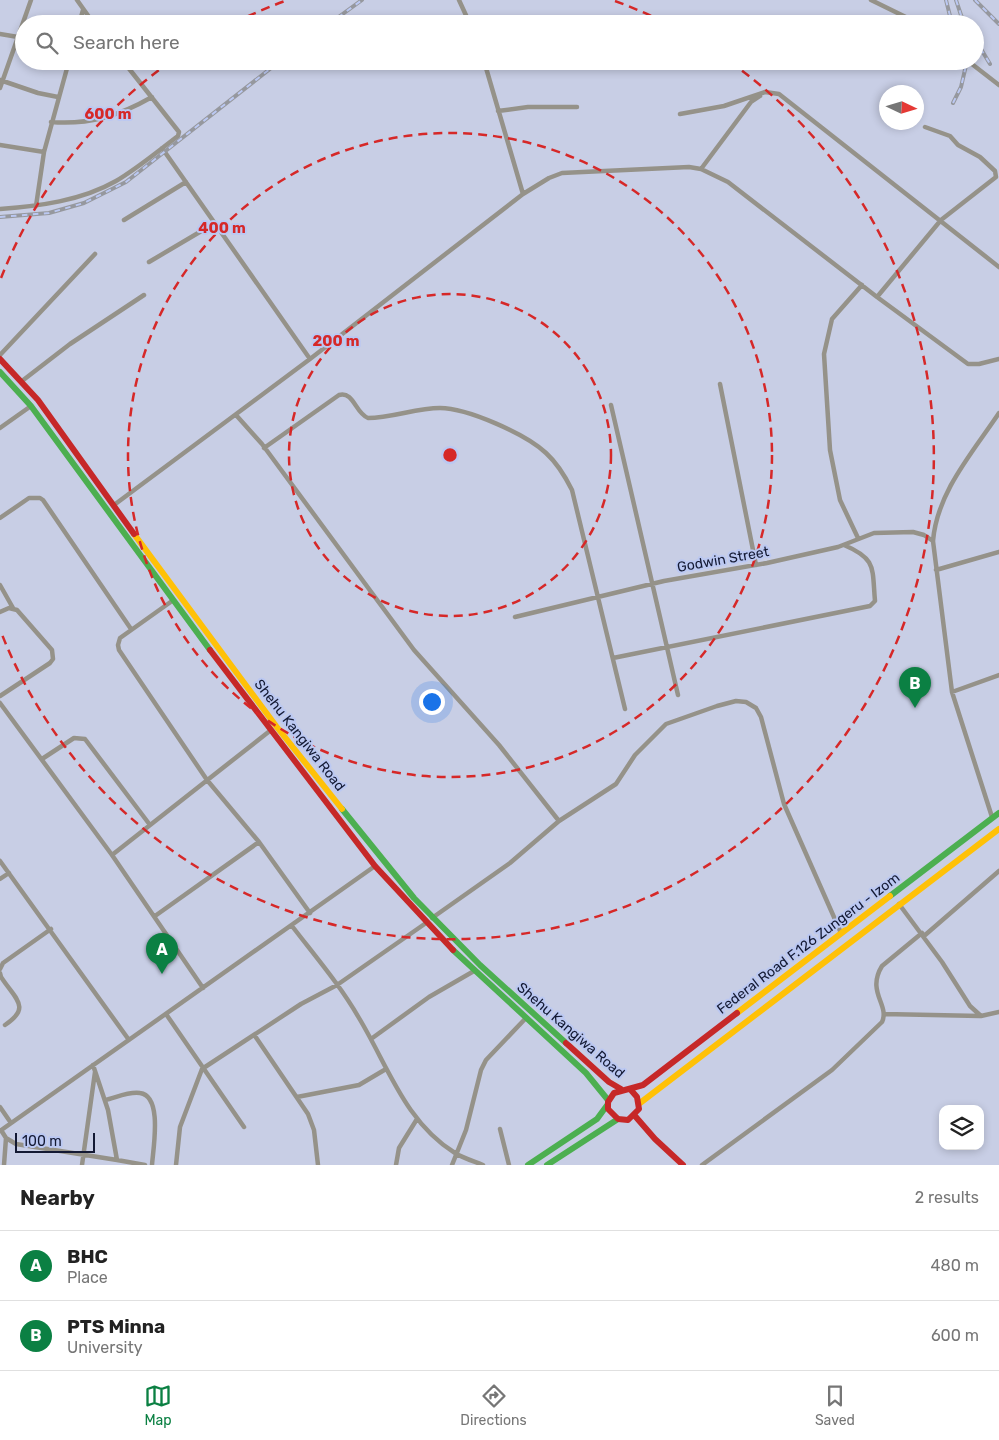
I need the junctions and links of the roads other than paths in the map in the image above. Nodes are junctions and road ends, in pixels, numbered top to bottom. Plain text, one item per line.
1 (31, 0) edge
2 (77, 0) edge
3 (459, 0) edge
4 (871, 0) edge
5 (83, 10) junction
6 (26, 15) edge
7 (82, 15) edge
8 (87, 15) edge
9 (466, 15) edge
10 (902, 15) edge
11 (0, 34) edge
12 (15, 36) edge
13 (15, 45) edge
14 (66, 70) edge
15 (131, 70) edge
16 (486, 70) edge
17 (980, 70) edge
18 (1, 80) edge
19 (999, 85) edge
20 (0, 88) edge
21 (765, 92) junction
22 (58, 97) junction
23 (152, 97) junction
24 (577, 107) dead end
25 (498, 112) junction
26 (680, 114) dead end
27 (51, 122) junction
28 (925, 127) dead end
29 (0, 145) edge
30 (162, 148) junction
31 (44, 152) junction
32 (701, 169) junction
33 (186, 182) junction
34 (522, 194) junction
35 (36, 206) junction
36 (0, 208) edge
37 (124, 220) dead end
38 (941, 220) junction
39 (215, 223) junction
40 (95, 254) dead end
41 (149, 262) dead end
42 (999, 266) edge
43 (862, 285) junction
44 (144, 295) dead end
45 (877, 297) junction
46 (0, 357) edge
47 (310, 359) junction
48 (999, 359) edge
49 (0, 372) edge
50 (22, 381) junction
51 (720, 384) dead end
52 (611, 405) dead end
53 (31, 406) junction
54 (999, 413) edge
55 (236, 415) junction
56 (0, 428) edge
57 (264, 448) junction
58 (114, 505) junction
59 (0, 518) edge
60 (858, 538) junction
61 (933, 541) junction
62 (844, 545) junction
63 (999, 552) edge
64 (756, 565) junction
65 (936, 570) junction
66 (652, 584) junction
67 (0, 586) edge
68 (599, 597) junction
69 (172, 601) junction
70 (13, 608) junction
71 (0, 612) edge
72 (515, 617) dead end
73 (131, 629) junction
74 (666, 645) junction
75 (613, 658) junction
76 (999, 676) edge
77 (952, 692) junction
78 (0, 696) edge
79 (678, 696) dead end
80 (0, 703) edge
81 (624, 709) dead end
82 (271, 730) junction
83 (42, 760) junction
84 (208, 780) junction
85 (999, 813) edge
86 (992, 818) junction
87 (559, 821) junction
88 (150, 825) junction
89 (999, 829) edge
90 (260, 842) junction
91 (112, 855) junction
92 (0, 861) edge
93 (375, 866) junction
94 (999, 871) edge
95 (9, 872) junction
96 (0, 879) edge
97 (899, 904) junction
98 (310, 913) junction
99 (155, 916) junction
100 (432, 918) junction
101 (426, 923) junction
102 (292, 926) junction
103 (51, 929) junction
104 (841, 933) junction
105 (923, 934) junction
106 (0, 969) edge
107 (474, 971) junction
108 (0, 973) edge
109 (337, 985) junction
110 (203, 988) junction
111 (769, 989) junction
112 (776, 998) junction
113 (999, 1012) edge
114 (166, 1014) junction
115 (884, 1014) junction
116 (981, 1016) junction
117 (525, 1019) junction
118 (5, 1025) dead end
119 (255, 1036) junction
120 (371, 1039) junction
121 (129, 1040) junction
122 (93, 1065) junction
123 (202, 1069) junction
124 (386, 1069) junction
125 (95, 1071) junction
126 (621, 1088) junction
127 (630, 1089) junction
128 (297, 1097) junction
129 (105, 1100) junction
130 (608, 1102) junction
131 (640, 1103) junction
132 (0, 1107) edge
133 (635, 1116) junction
134 (417, 1119) junction
135 (618, 1119) junction
136 (11, 1123) junction
137 (244, 1127) dead end
138 (500, 1129) dead end
139 (1, 1131) edge
140 (6, 1138) junction
141 (83, 1154) junction
142 (456, 1154) junction
143 (117, 1160) junction
144 (4, 1165) edge
145 (82, 1165) edge
146 (145, 1165) edge
147 (152, 1165) edge
148 (176, 1165) edge
149 (318, 1165) edge
150 (396, 1165) edge
151 (452, 1165) edge
152 (482, 1165) edge
153 (509, 1165) edge
154 (528, 1165) edge
155 (547, 1165) edge
156 (683, 1165) edge
157 (702, 1165) edge

1 - 6 street
2 - 5 street
3 - 9 street
4 - 10 street
5 - 7 street
5 - 8 street
11 - 12 street
13 - 18 street
14 - 22 street
15 - 23 street
16 - 25 street
17 - 19 street
18 - 20 street
18 - 22 street
21 - 26 street
21 - 32 street
21 - 38 street
22 - 27 street
23 - 27 street
23 - 30 street
24 - 25 street
25 - 34 street
27 - 31 street
28 - 38 street
29 - 31 street
30 - 33 street
30 - 35 street
31 - 35 street
32 - 34 street
32 - 43 street
33 - 37 street
33 - 39 street
34 - 47 street
35 - 36 street
38 - 42 street
38 - 45 street
39 - 41 street
39 - 47 street
40 - 46 street
43 - 45 street
43 - 60 street
44 - 50 street
45 - 48 street
46 - 50 main road, Shehu Kangiwa Road
47 - 55 street
49 - 53 main road, Shehu Kangiwa Road
50 - 58 main road, Shehu Kangiwa Road
51 - 64 street
52 - 66 street
53 - 56 street
53 - 69 main road, Shehu Kangiwa Road
54 - 61 street
55 - 57 street
55 - 58 street
57 - 68 street
57 - 87 street
58 - 100 main road, Shehu Kangiwa Road
59 - 73 street
60 - 61 street, Godwin Street
60 - 62 street, Godwin Street
61 - 65 street
62 - 64 street, Godwin Street
62 - 74 street
63 - 65 street
64 - 66 street, Godwin Street
65 - 77 street
66 - 68 street, Godwin Street
66 - 74 street
67 - 70 street
68 - 72 street, Godwin Street
68 - 75 street
69 - 73 street
69 - 82 main road, Shehu Kangiwa Road
70 - 71 street
70 - 78 street
73 - 84 street
74 - 75 street
74 - 79 street
75 - 81 street
76 - 77 street
77 - 86 street
80 - 83 street
82 - 84 street
82 - 93 main road, Shehu Kangiwa Road
83 - 88 street
83 - 91 street
84 - 88 street
84 - 90 street
85 - 86 main road, Federal Road F.126 Zungeru - Izom
86 - 104 main road, Federal Road F.126 Zungeru - Izom
87 - 100 street
87 - 104 street
88 - 91 street
89 - 97 main road, Federal Road F.126 Zungeru - Izom
90 - 98 street
90 - 99 street
91 - 99 street
92 - 95 street
93 - 98 street
93 - 101 main road, Shehu Kangiwa Road
94 - 105 street
95 - 96 street
95 - 103 street
97 - 105 street
97 - 112 main road, Federal Road F.126 Zungeru - Izom
98 - 102 street
99 - 110 street
100 - 126 main road, Shehu Kangiwa Road
101 - 107 main road, Shehu Kangiwa Road
101 - 109 street
102 - 109 street
102 - 110 street
103 - 106 street
103 - 121 street
104 - 111 main road, Federal Road F.126 Zungeru - Izom
105 - 115 street
105 - 116 street
107 - 117 main road, Shehu Kangiwa Road
107 - 120 street
108 - 118 street
109 - 119 street
109 - 120 street
110 - 114 street
111 - 112 main road
111 - 127 main road, Federal Road F.126 Zungeru - Izom
112 - 131 main road, Federal Road F.126 Zungeru - Izom
113 - 116 street
114 - 121 street
114 - 123 street
115 - 116 street
115 - 157 street
117 - 130 main road, Shehu Kangiwa Road
117 - 142 street
119 - 123 street
119 - 128 street
120 - 124 street
121 - 122 street
122 - 125 street
122 - 136 street
123 - 137 street
123 - 148 street
124 - 128 street
124 - 134 street
125 - 129 street
125 - 141 street
126 - 127 main road
126 - 130 main road
127 - 131 main road
128 - 149 street
129 - 143 street
129 - 147 street
130 - 135 main road
130 - 154 main road
131 - 133 main road
132 - 136 street
133 - 135 main road
133 - 156 main road
134 - 142 street
134 - 150 street
135 - 155 main road
136 - 139 street
138 - 153 street
139 - 140 street
140 - 141 street
140 - 144 street
141 - 143 street
141 - 145 street
142 - 151 street
142 - 152 street
143 - 146 street

